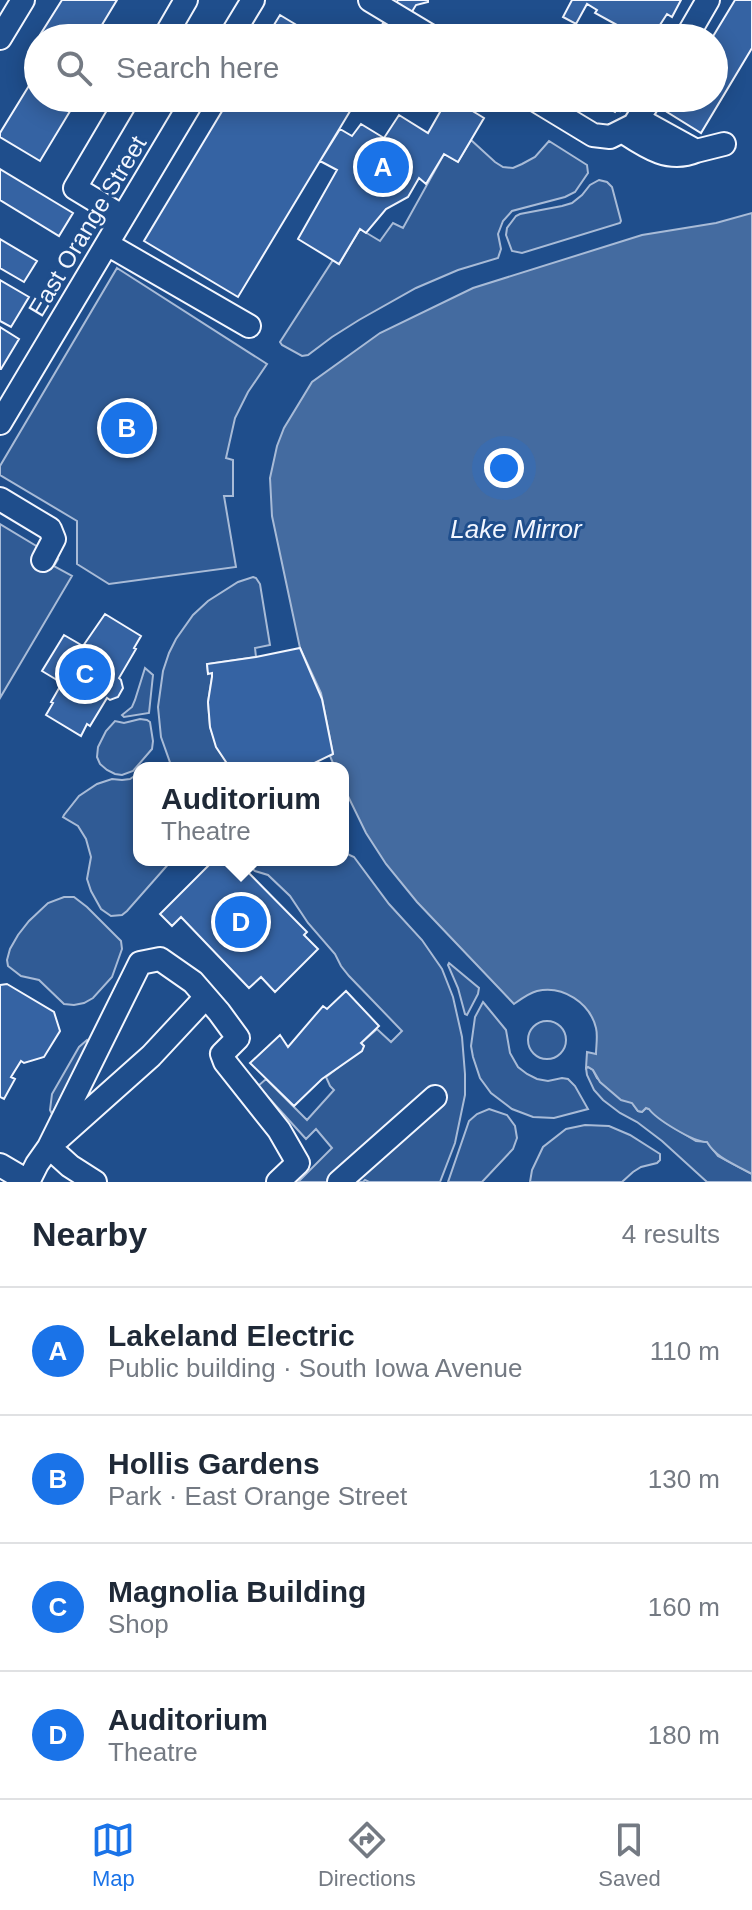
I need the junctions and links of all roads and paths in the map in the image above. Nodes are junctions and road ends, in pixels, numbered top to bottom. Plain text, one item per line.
1 (23, 0) edge
2 (186, 0) edge
3 (253, 0) edge
4 (370, 0) edge
5 (708, 0) edge
6 (172, 24) edge
7 (238, 24) edge
8 (410, 24) edge
9 (694, 24) edge
10 (3, 25) edge
11 (120, 112) edge
12 (186, 112) edge
13 (555, 112) edge
14 (638, 112) edge
15 (623, 129) junction
16 (724, 144) dead end
17 (123, 217) junction
18 (107, 244) junction
19 (249, 326) dead end
20 (0, 423) edge
21 (0, 499) edge
22 (43, 560) dead end
23 (206, 997) junction
24 (435, 1097) dead end
25 (49, 1147) junction
26 (14, 1176) edge
27 (95, 1182) edge
28 (278, 1182) edge
29 (339, 1182) edge

1 - 10 street
2 - 6 street
3 - 7 street
4 - 8 street
5 - 9 street
11 - 17 street
12 - 17 street, East Orange Street
13 - 15 street
14 - 15 street
15 - 16 street
17 - 18 street, East Orange Street
18 - 19 street
18 - 20 street, East Orange Street
21 - 22 street
23 - 25 street
23 - 25 street
23 - 28 street
24 - 29 street
25 - 26 street
25 - 27 street

